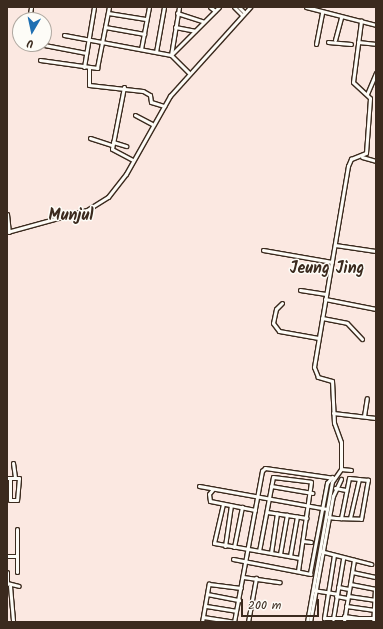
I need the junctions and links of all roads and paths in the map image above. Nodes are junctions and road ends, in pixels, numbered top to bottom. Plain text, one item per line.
1 (94, 7) edge
2 (109, 7) edge
3 (148, 7) edge
4 (164, 7) edge
5 (179, 7) edge
6 (210, 7) edge
7 (220, 7) edge
8 (234, 7) edge
9 (239, 7) edge
10 (250, 7) edge
11 (306, 7) edge
12 (215, 11) junction
13 (322, 12) junction
14 (108, 13) junction
15 (177, 13) junction
16 (243, 14) junction
17 (341, 17) junction
18 (146, 19) junction
19 (361, 21) junction
20 (204, 22) junction
21 (376, 25) edge
22 (105, 27) junction
23 (175, 27) junction
24 (195, 31) junction
25 (144, 34) junction
26 (64, 35) dead end
27 (89, 39) junction
28 (336, 40) junction
29 (103, 42) junction
30 (328, 42) dead end
31 (358, 42) junction
32 (316, 44) dead end
33 (351, 44) dead end
34 (376, 44) edge
35 (52, 46) edge
36 (141, 49) junction
37 (156, 52) junction
38 (86, 53) junction
39 (171, 55) junction
40 (40, 60) dead end
41 (84, 67) junction
42 (89, 68) junction
43 (189, 73) junction
44 (376, 73) edge
45 (124, 87) junction
46 (368, 94) junction
47 (164, 106) junction
48 (135, 115) dead end
49 (152, 124) junction
50 (90, 138) dead end
51 (113, 144) junction
52 (126, 146) dead end
53 (362, 157) junction
54 (133, 160) junction
55 (376, 161) edge
56 (7, 214) edge
57 (8, 232) edge
58 (335, 245) junction
59 (262, 250) dead end
60 (376, 251) edge
61 (332, 262) junction
62 (300, 290) dead end
63 (326, 294) junction
64 (325, 299) junction
65 (282, 303) dead end
66 (376, 309) edge
67 (322, 318) junction
68 (318, 338) junction
69 (362, 339) dead end
70 (367, 398) dead end
71 (333, 413) junction
72 (364, 416) junction
73 (376, 418) edge
74 (13, 463) dead end
75 (341, 469) junction
76 (351, 470) dead end
77 (317, 476) junction
78 (333, 477) junction
79 (8, 478) edge
80 (15, 478) junction
81 (341, 479) dead end
82 (359, 479) junction
83 (313, 484) junction
84 (199, 486) dead end
85 (271, 486) junction
86 (336, 488) junction
87 (213, 489) junction
88 (346, 490) junction
89 (312, 493) junction
90 (257, 497) junction
91 (269, 499) junction
92 (223, 504) junction
93 (231, 505) junction
94 (310, 506) junction
95 (242, 507) junction
96 (327, 508) junction
97 (255, 510) junction
98 (267, 512) junction
99 (277, 513) junction
100 (287, 515) junction
101 (327, 516) junction
102 (297, 517) junction
103 (307, 518) junction
104 (341, 518) junction
105 (350, 518) junction
106 (17, 529) dead end
107 (303, 541) junction
108 (310, 542) dead end
109 (224, 546) junction
110 (234, 547) junction
111 (247, 549) junction
112 (319, 549) junction
113 (260, 551) junction
114 (271, 553) junction
115 (280, 554) junction
116 (334, 555) junction
117 (7, 556) edge
118 (17, 556) junction
119 (290, 556) junction
120 (300, 558) junction
121 (233, 559) dead end
122 (343, 559) junction
123 (354, 560) junction
124 (245, 562) junction
125 (371, 564) dead end
126 (298, 571) junction
127 (7, 572) edge
128 (17, 572) dead end
129 (316, 572) junction
130 (352, 572) junction
131 (310, 573) junction
132 (243, 576) junction
133 (376, 577) edge
134 (256, 578) junction
135 (280, 582) dead end
136 (8, 584) edge
137 (350, 584) junction
138 (376, 584) edge
139 (19, 586) dead end
140 (338, 587) junction
141 (241, 588) junction
142 (349, 589) junction
143 (375, 589) junction
144 (313, 590) junction
145 (327, 592) junction
146 (207, 594) junction
147 (337, 595) junction
148 (347, 597) junction
149 (239, 600) junction
150 (374, 600) edge
151 (206, 606) junction
152 (346, 606) junction
153 (373, 610) junction
154 (236, 611) junction
155 (344, 616) junction
156 (203, 617) junction
157 (333, 619) junction
158 (362, 619) junction
159 (373, 620) edge
160 (343, 621) edge
161 (13, 622) edge
162 (202, 622) edge
163 (248, 622) edge
164 (307, 622) edge
165 (310, 622) edge

1 - 27 street
2 - 14 street
3 - 18 street
4 - 37 street
5 - 15 street
6 - 12 street
7 - 12 street
8 - 16 street
9 - 16 street
10 - 16 street
11 - 13 street
12 - 20 street
13 - 17 street
13 - 32 street
14 - 18 street
14 - 22 street
15 - 20 street
15 - 23 street
16 - 43 street
17 - 19 street
17 - 28 street
18 - 25 street
19 - 21 street
19 - 31 street
20 - 24 street
22 - 25 street
22 - 29 street
23 - 24 street
23 - 39 street
24 - 39 street
25 - 36 street
26 - 27 street
27 - 29 street
27 - 38 street
28 - 30 street
28 - 33 street
29 - 36 street
29 - 42 street
31 - 34 street
31 - 46 street
35 - 38 street
36 - 37 street
37 - 39 street
38 - 41 street
39 - 43 street
40 - 41 street
41 - 42 street
42 - 45 street
43 - 47 street
44 - 46 street
45 - 47 street
45 - 51 street
46 - 53 street
47 - 49 street
48 - 49 street
49 - 54 street
50 - 51 street
51 - 52 street
51 - 54 street
53 - 55 street
53 - 58 street
54 - 57 street
56 - 57 street
58 - 60 street
58 - 61 street
59 - 61 street
61 - 63 street
62 - 63 street
63 - 64 street
64 - 66 street
64 - 67 street
65 - 68 street
67 - 68 street
67 - 69 street
68 - 71 street
70 - 72 street
71 - 72 street
71 - 75 street
72 - 73 street
74 - 80 street
75 - 76 street
75 - 78 street
77 - 78 street
77 - 83 street
77 - 90 street
78 - 96 street
79 - 80 street
79 - 80 street
81 - 86 street
82 - 88 street
82 - 105 street
82 - 105 street
83 - 85 street
83 - 89 street
84 - 87 street
85 - 89 street
85 - 91 street
86 - 88 street
86 - 96 street
87 - 90 street
87 - 92 street
88 - 104 street
89 - 94 street
90 - 91 street
90 - 97 street
91 - 94 street
91 - 98 street
92 - 93 street
92 - 109 street
93 - 95 street
93 - 109 street
94 - 96 street
94 - 103 street
95 - 97 street
95 - 110 street
96 - 101 street
96 - 112 street
97 - 111 street
98 - 99 street
98 - 113 street
99 - 100 street
99 - 114 street
100 - 102 street
100 - 115 street
101 - 104 street
101 - 112 street
102 - 103 street
102 - 119 street
103 - 107 street
104 - 105 street
106 - 118 street
107 - 108 street
107 - 120 street
109 - 110 street
110 - 111 street
111 - 113 street
111 - 124 street
112 - 116 street
112 - 129 street
112 - 131 street
113 - 114 street
114 - 115 street
115 - 119 street
116 - 122 street
116 - 145 street
117 - 118 street
118 - 128 street
119 - 120 street
120 - 126 street
121 - 124 street
122 - 123 street
122 - 140 street
123 - 125 street
123 - 130 street
124 - 126 street
124 - 132 street
126 - 131 street
127 - 136 street
129 - 131 street
129 - 144 street
130 - 133 street
130 - 137 street
132 - 134 street
132 - 141 street
134 - 135 street
134 - 163 street
136 - 139 street
136 - 161 street
137 - 142 street
137 - 143 street
138 - 143 street
140 - 142 street
140 - 147 street
141 - 146 street
141 - 149 street
142 - 148 street
143 - 150 street
144 - 145 street
144 - 164 street
144 - 165 street
145 - 147 street
145 - 157 street
146 - 149 street
146 - 151 street
147 - 148 street
147 - 157 street
148 - 150 street
148 - 152 street
149 - 154 street
150 - 153 street
151 - 154 street
151 - 156 street
152 - 153 street
152 - 155 street
153 - 159 street
154 - 156 street
155 - 158 street
155 - 160 street
156 - 162 street
157 - 160 street
158 - 159 street
158 - 160 street

